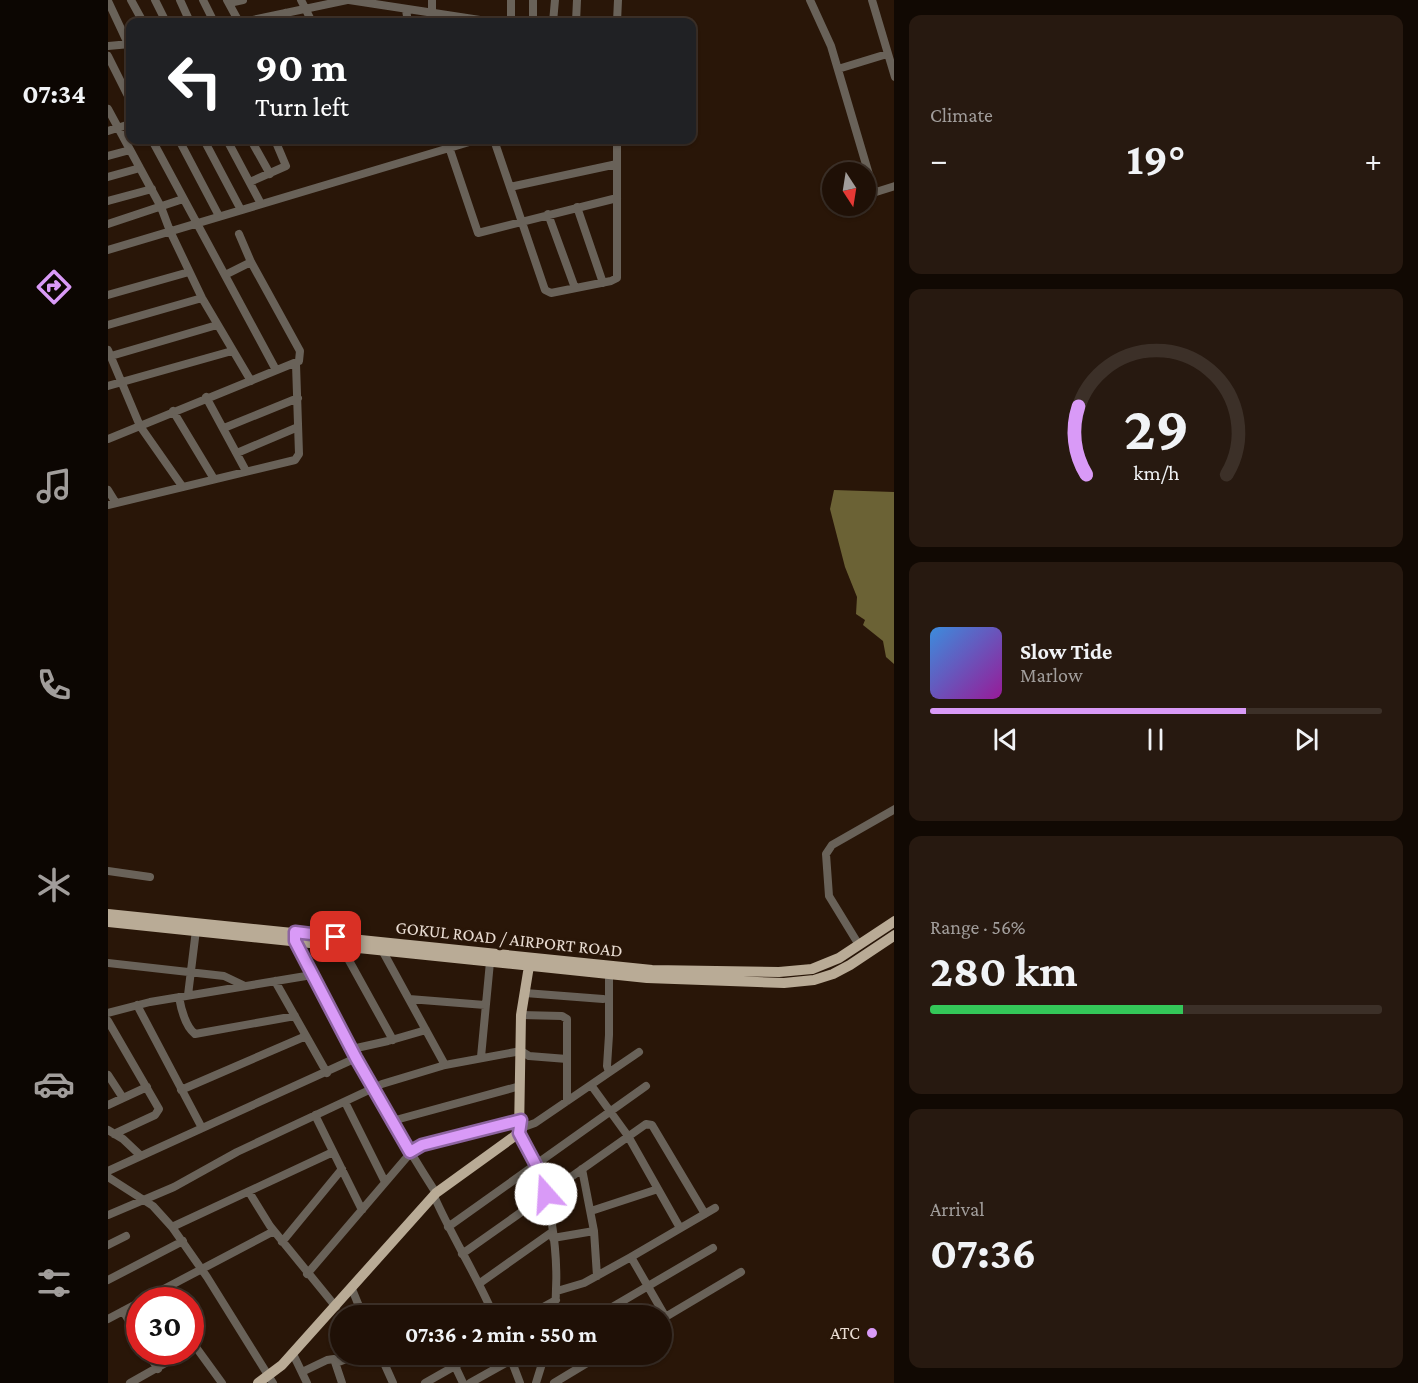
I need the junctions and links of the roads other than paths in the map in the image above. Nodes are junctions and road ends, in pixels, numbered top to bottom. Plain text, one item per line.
1 (131, 0) edge
2 (154, 0) edge
3 (180, 0) edge
4 (203, 0) edge
5 (243, 0) edge
6 (301, 0) edge
7 (348, 0) edge
8 (432, 0) edge
9 (511, 0) edge
10 (533, 0) edge
11 (555, 0) edge
12 (577, 0) edge
13 (618, 0) edge
14 (810, 0) edge
15 (872, 0) edge
16 (108, 1) edge
17 (228, 2) edge
18 (305, 9) junction
19 (406, 10) junction
20 (285, 13) junction
21 (432, 13) junction
22 (141, 18) edge
23 (164, 18) edge
24 (188, 18) edge
25 (212, 18) edge
26 (238, 18) edge
27 (269, 18) edge
28 (287, 18) edge
29 (310, 18) edge
30 (407, 18) edge
31 (434, 18) edge
32 (452, 18) edge
33 (511, 18) edge
34 (533, 18) edge
35 (553, 18) edge
36 (576, 18) edge
37 (617, 18) edge
38 (126, 37) edge
39 (126, 45) edge
40 (108, 46) edge
41 (887, 54) junction
42 (108, 56) edge
43 (838, 69) junction
44 (894, 77) edge
45 (126, 92) edge
46 (108, 109) edge
47 (126, 125) edge
48 (118, 128) junction
49 (108, 131) edge
50 (126, 143) edge
51 (127, 144) edge
52 (154, 144) edge
53 (181, 144) edge
54 (206, 144) edge
55 (229, 144) edge
56 (253, 144) edge
57 (277, 144) edge
58 (433, 144) edge
59 (458, 144) edge
60 (495, 144) edge
61 (617, 144) edge
62 (448, 147) junction
63 (130, 150) junction
64 (434, 151) junction
65 (108, 156) edge
66 (617, 164) junction
67 (140, 168) junction
68 (270, 174) junction
69 (108, 177) edge
70 (250, 182) junction
71 (894, 186) edge
72 (510, 188) junction
73 (152, 189) junction
74 (617, 198) junction
75 (183, 199) junction
76 (108, 201) edge
77 (261, 204) junction
78 (161, 207) junction
79 (577, 207) junction
80 (241, 210) junction
81 (548, 214) junction
82 (219, 216) junction
83 (521, 220) junction
84 (197, 223) junction
85 (108, 224) edge
86 (170, 231) junction
87 (239, 234) dead end
88 (108, 250) edge
89 (251, 262) junction
90 (189, 272) junction
91 (225, 275) junction
92 (603, 283) junction
93 (575, 288) junction
94 (108, 295) edge
95 (202, 298) junction
96 (108, 325) edge
97 (217, 325) junction
98 (232, 351) junction
99 (109, 353) edge
100 (296, 364) junction
101 (276, 370) junction
102 (251, 381) junction
103 (122, 384) junction
104 (108, 386) edge
105 (206, 397) junction
106 (297, 398) junction
107 (173, 411) junction
108 (140, 426) junction
109 (224, 428) junction
110 (298, 428) junction
111 (108, 439) edge
112 (237, 453) junction
113 (246, 471) junction
114 (214, 478) junction
115 (182, 486) junction
116 (108, 490) edge
117 (112, 504) edge
118 (894, 809) edge
119 (108, 871) edge
120 (150, 877) dead end
121 (108, 914) edge
122 (894, 921) edge
123 (108, 922) edge
124 (195, 930) junction
125 (894, 935) edge
126 (295, 937) junction
127 (859, 945) junction
128 (341, 946) junction
129 (382, 950) junction
130 (490, 962) junction
131 (108, 963) edge
132 (529, 966) junction
133 (191, 971) junction
134 (609, 974) junction
135 (312, 975) junction
136 (807, 975) junction
137 (276, 981) junction
138 (245, 986) junction
139 (525, 993) junction
140 (188, 995) junction
141 (178, 997) junction
142 (409, 999) junction
143 (603, 999) dead end
144 (137, 1005) junction
145 (485, 1005) junction
146 (108, 1013) edge
147 (521, 1015) junction
148 (296, 1017) junction
149 (108, 1021) edge
150 (426, 1030) junction
151 (306, 1036) junction
152 (393, 1040) junction
153 (351, 1049) junction
154 (521, 1051) junction
155 (639, 1052) dead end
156 (482, 1057) junction
157 (356, 1058) junction
158 (567, 1059) junction
159 (445, 1065) junction
160 (327, 1072) junction
161 (609, 1072) junction
162 (110, 1081) edge
163 (591, 1085) junction
164 (520, 1086) junction
165 (646, 1086) dead end
166 (147, 1087) junction
167 (374, 1088) junction
168 (182, 1090) junction
169 (123, 1098) junction
170 (567, 1101) junction
171 (345, 1102) junction
172 (108, 1105) edge
173 (611, 1113) junction
174 (315, 1115) junction
175 (392, 1121) junction
176 (520, 1127) junction
177 (202, 1128) junction
178 (111, 1132) edge
179 (628, 1136) junction
180 (333, 1152) junction
181 (410, 1152) junction
182 (141, 1156) junction
183 (536, 1165) junction
184 (342, 1169) junction
185 (582, 1169) junction
186 (108, 1171) edge
187 (108, 1177) edge
188 (386, 1182) junction
189 (658, 1189) junction
190 (249, 1192) junction
191 (546, 1194) junction
192 (435, 1195) junction
193 (142, 1200) junction
194 (715, 1208) dead end
195 (362, 1210) junction
196 (591, 1211) junction
197 (705, 1214) junction
198 (108, 1215) edge
199 (172, 1227) junction
200 (448, 1227) junction
201 (680, 1228) junction
202 (274, 1231) junction
203 (594, 1231) junction
204 (553, 1235) junction
205 (126, 1236) dead end
206 (183, 1241) junction
207 (282, 1242) junction
208 (108, 1245) edge
209 (713, 1248) dead end
210 (462, 1254) junction
211 (631, 1257) junction
212 (201, 1269) junction
213 (741, 1272) dead end
214 (307, 1274) junction
215 (597, 1276) junction
216 (108, 1280) edge
217 (480, 1283) junction
218 (648, 1286) junction
219 (169, 1287) edge
220 (352, 1289) junction
221 (557, 1295) junction
222 (334, 1305) edge
223 (338, 1305) edge
224 (359, 1305) edge
225 (489, 1305) edge
226 (543, 1305) edge
227 (556, 1305) edge
228 (616, 1305) edge
229 (657, 1305) edge
230 (126, 1309) edge
231 (123, 1311) junction
232 (672, 1313) edge
233 (330, 1314) edge
234 (126, 1316) edge
235 (108, 1319) edge
236 (293, 1354) junction
237 (330, 1359) edge
238 (204, 1360) edge
239 (155, 1365) edge
240 (164, 1365) edge
241 (337, 1365) edge
242 (385, 1365) edge
243 (499, 1365) edge
244 (512, 1365) edge
245 (542, 1365) edge
246 (584, 1365) edge
247 (455, 1366) joint
248 (158, 1369) junction
249 (302, 1372) junction
250 (271, 1380) edge
251 (517, 1382) edge
252 (130, 1383) edge
253 (222, 1383) edge
254 (258, 1383) edge
255 (307, 1383) edge
256 (342, 1383) edge
257 (393, 1383) edge
258 (425, 1383) edge
259 (463, 1383) edge
260 (470, 1383) edge
261 (536, 1383) edge
262 (554, 1383) edge

1 - 22 street
2 - 23 street
3 - 24 street
4 - 25 street
5 - 17 street
6 - 18 street
7 - 18 street
7 - 19 street
8 - 21 street
9 - 33 street
10 - 34 street
11 - 35 street
12 - 36 street
13 - 37 street
14 - 43 street
15 - 41 street
16 - 38 street
17 - 26 street
18 - 20 street
18 - 29 street
19 - 21 street
19 - 30 street
20 - 27 street
20 - 28 street
21 - 31 street
21 - 32 street
39 - 40 street
41 - 43 street
41 - 44 street
42 - 45 street
43 - 71 street
46 - 48 street
47 - 48 street
48 - 49 street
48 - 50 street
51 - 63 street
52 - 75 street
53 - 82 street
54 - 80 street
55 - 70 street
56 - 68 street
57 - 68 street
58 - 64 street
59 - 62 street
60 - 72 street
61 - 66 street
62 - 64 street
62 - 83 street
63 - 65 street
63 - 67 street
64 - 77 street
66 - 72 street
66 - 74 street
67 - 69 street
67 - 73 street
68 - 70 street
70 - 77 street
72 - 83 street
73 - 76 street
73 - 78 street
74 - 79 street
74 - 92 street
75 - 78 street
75 - 84 street
77 - 80 street
78 - 85 street
78 - 86 street
79 - 81 street
79 - 92 street
80 - 82 street
81 - 83 street
81 - 93 street
82 - 84 street
83 - 93 street
84 - 86 street
84 - 91 street
86 - 88 street
86 - 90 street
87 - 89 street
89 - 91 street
89 - 100 street
90 - 94 street
90 - 95 street
91 - 101 street
92 - 93 street
95 - 96 street
95 - 97 street
97 - 98 street
97 - 99 street
98 - 102 street
98 - 103 street
99 - 103 street
100 - 101 street
100 - 106 street
101 - 102 street
102 - 105 street
103 - 104 street
103 - 108 street
105 - 107 street
105 - 109 street
106 - 109 street
106 - 110 street
107 - 108 street
107 - 114 street
108 - 111 street
108 - 115 street
109 - 112 street
110 - 112 street
110 - 113 street
112 - 113 street
113 - 114 street
114 - 115 street
115 - 117 street
116 - 117 street
118 - 127 street
119 - 120 street
121 - 126 main road, GOKUL ROAD / AIRPORT ROAD
122 - 127 main road, GOKUL ROAD / AIRPORT ROAD
123 - 124 main road
124 - 126 main road
124 - 133 street
125 - 136 main road
126 - 128 main road
126 - 135 street
126 - 136 main road, GOKUL ROAD / AIRPORT ROAD
127 - 136 main road, GOKUL ROAD / AIRPORT ROAD
128 - 129 main road
128 - 152 street
129 - 130 main road
129 - 142 street
130 - 132 main road
130 - 145 street
131 - 133 street
132 - 134 main road
132 - 139 main road
133 - 138 street
133 - 140 street
134 - 136 main road
134 - 161 street
135 - 137 street
135 - 153 street
137 - 138 street
137 - 148 street
138 - 140 street
139 - 143 street
139 - 147 main road
140 - 141 street
141 - 144 street
141 - 148 street
142 - 145 street
142 - 150 street
144 - 146 street
144 - 168 street
145 - 156 street
147 - 154 main road
147 - 158 street
148 - 151 street
149 - 166 street
150 - 152 street
150 - 159 street
151 - 160 street
151 - 168 street
152 - 153 street
153 - 157 street
154 - 156 street
154 - 158 street
154 - 164 main road
155 - 161 street
156 - 159 street
157 - 160 street
157 - 167 street
158 - 170 street
159 - 167 street
160 - 177 street
161 - 163 street
162 - 169 street
163 - 170 street
163 - 173 street
164 - 175 street
164 - 176 main road
165 - 173 street
166 - 169 street
166 - 178 street
167 - 171 street
167 - 175 street
168 - 177 street
169 - 172 street
170 - 176 street
171 - 174 street
171 - 188 street
173 - 179 street
173 - 183 street
174 - 180 street
174 - 193 street
175 - 181 street
176 - 181 street
176 - 183 street
176 - 192 main road
177 - 182 street
178 - 182 street
179 - 185 street
179 - 189 street
179 - 197 street
180 - 184 street
180 - 190 street
181 - 188 street
181 - 192 street
182 - 186 street
183 - 191 street
183 - 200 street
184 - 195 street
184 - 207 street
185 - 191 street
185 - 196 street
187 - 193 street
188 - 195 street
189 - 196 street
189 - 201 street
190 - 199 street
190 - 202 street
191 - 204 street
191 - 210 street
192 - 200 street
192 - 220 main road
193 - 198 street
193 - 199 street
194 - 197 street
195 - 214 street
196 - 203 street
197 - 201 street
199 - 206 street
200 - 210 street
201 - 211 street
202 - 207 street
202 - 212 street
203 - 204 street
203 - 215 street
204 - 217 street
204 - 221 street
205 - 208 street
206 - 212 street
206 - 216 street
207 - 214 street
209 - 218 street
210 - 217 street
211 - 215 street
211 - 218 street
212 - 219 street
212 - 250 street
213 - 232 street
214 - 222 street
215 - 221 street
217 - 225 street
218 - 228 street
218 - 229 street
220 - 223 main road
220 - 224 street
221 - 226 street
221 - 227 street
230 - 231 street
231 - 234 street
231 - 235 street
233 - 236 main road
236 - 249 street
236 - 250 main road
237 - 249 street
238 - 253 street
239 - 248 street
240 - 248 street
241 - 256 street
242 - 257 street
243 - 260 street
244 - 251 street
245 - 261 street
246 - 262 street
247 - 258 street
247 - 259 street
248 - 252 street
249 - 255 street
250 - 254 main road

